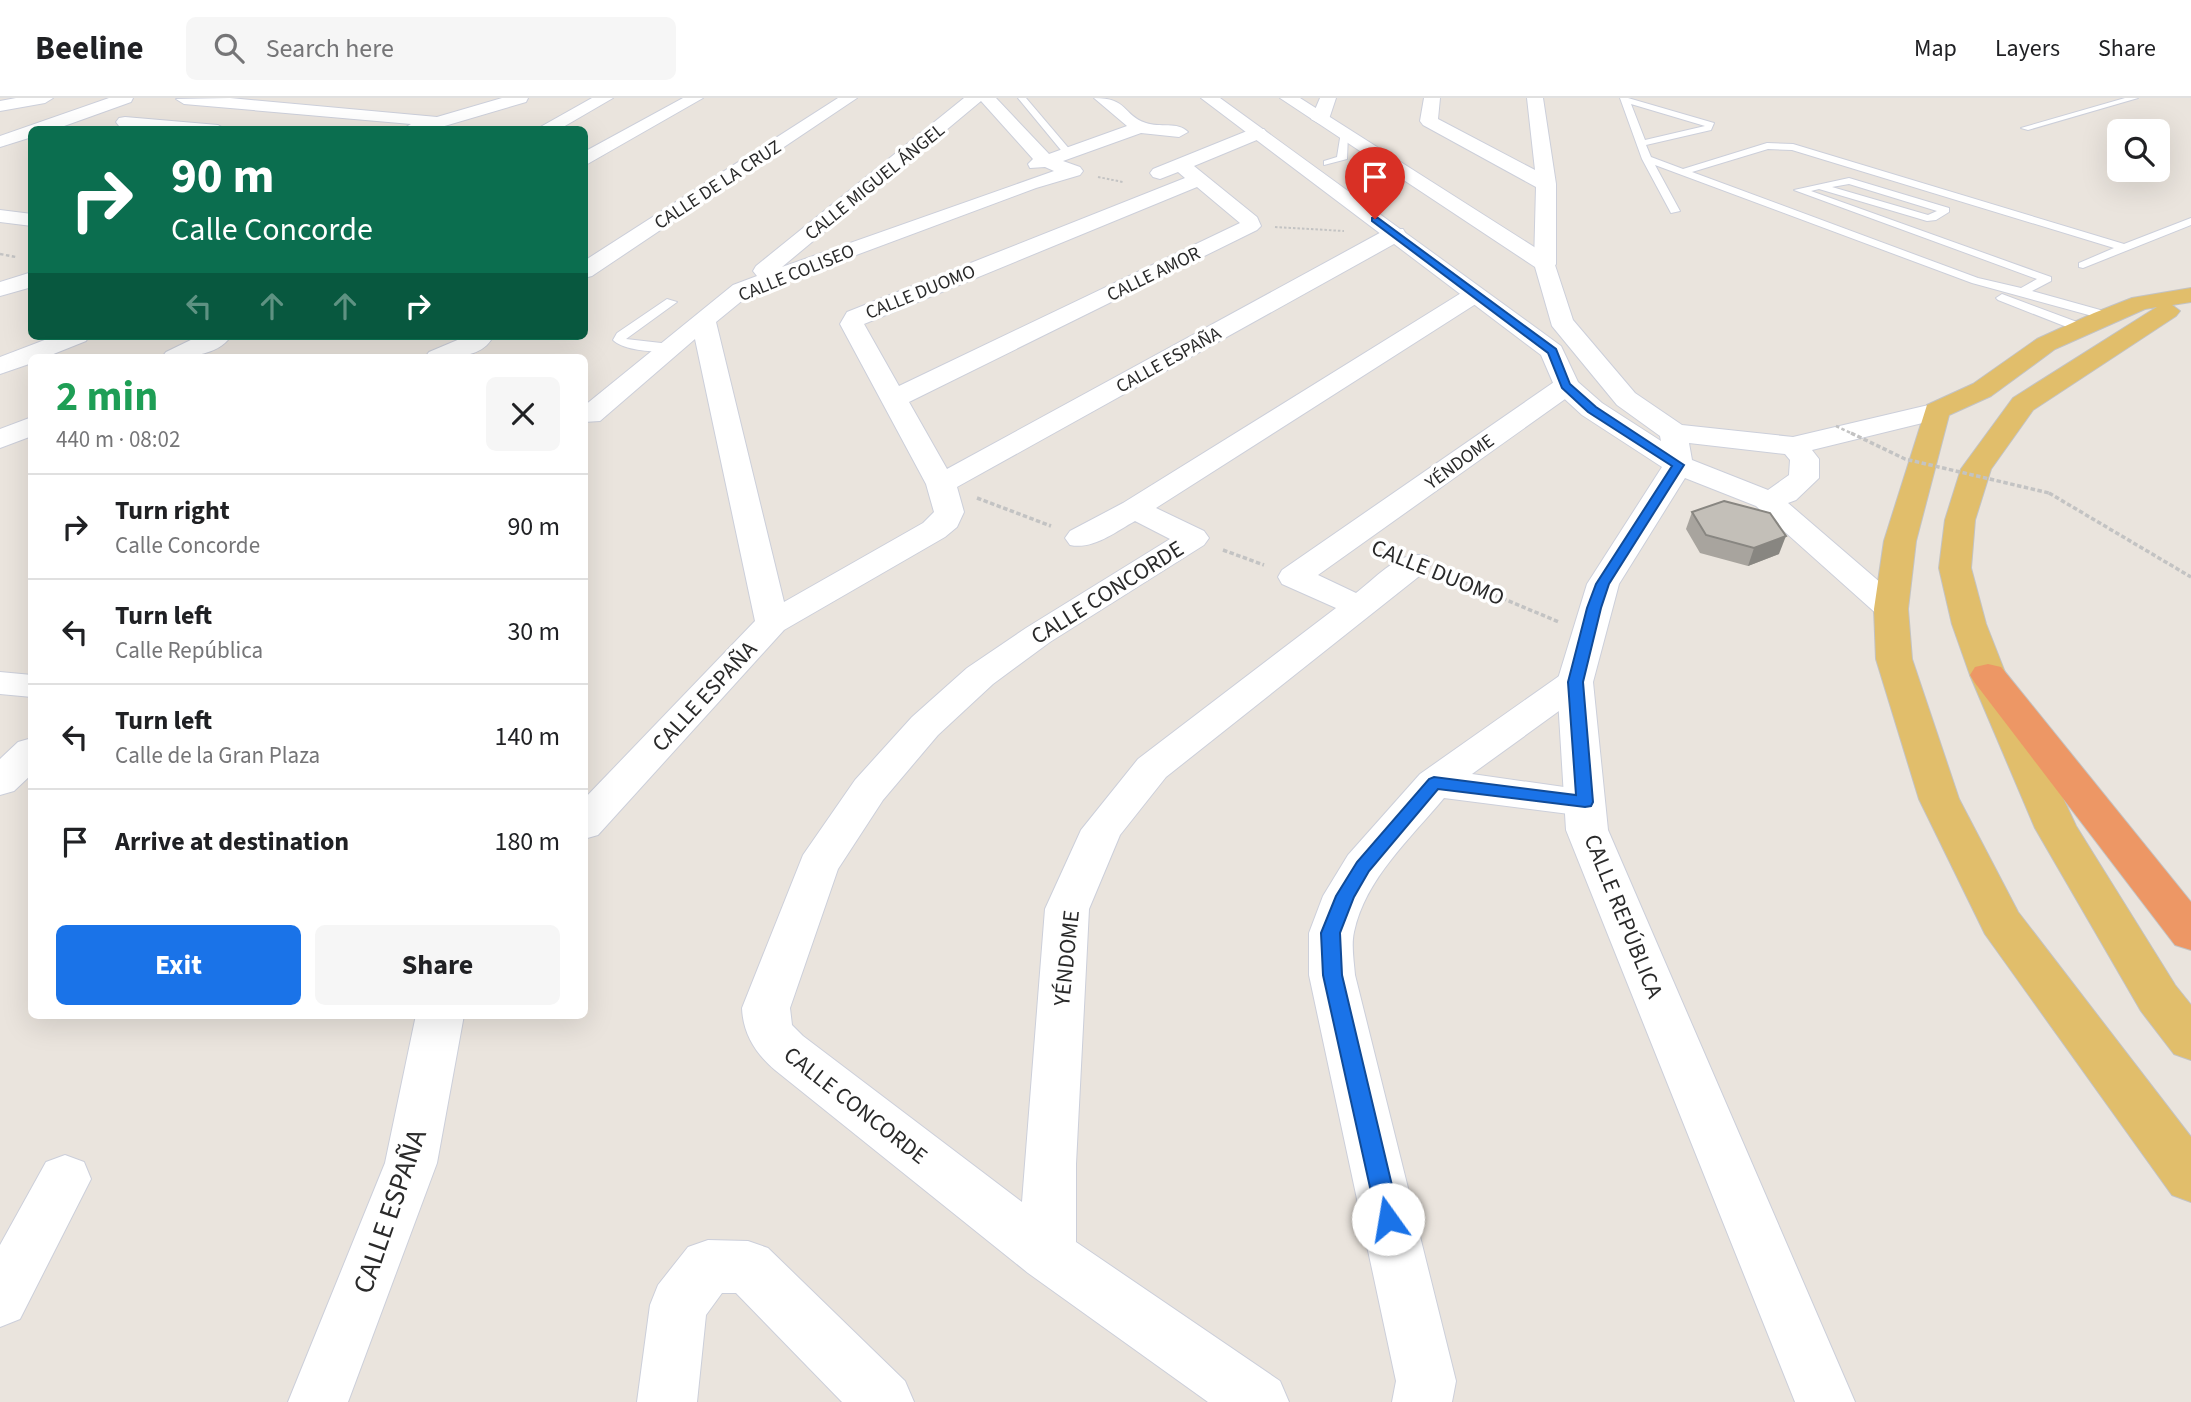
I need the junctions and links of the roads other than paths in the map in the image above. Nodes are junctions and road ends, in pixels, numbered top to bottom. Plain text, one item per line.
1 (45, 98) edge
2 (125, 98) edge
3 (605, 98) edge
4 (695, 98) edge
5 (849, 98) edge
6 (974, 98) edge
7 (988, 98) edge
8 (1022, 98) edge
9 (1102, 98) edge
10 (1209, 98) edge
11 (1288, 98) edge
12 (1328, 98) edge
13 (1432, 98) edge
14 (1535, 98) edge
15 (2134, 98) edge
16 (514, 99) edge
17 (1625, 99) edge
18 (176, 102) edge
19 (280, 103) edge
20 (1223, 103) edge
21 (0, 106) edge
22 (1320, 119) junction
23 (434, 121) junction
24 (125, 122) junction
25 (44, 126) edge
26 (114, 126) edge
27 (172, 126) edge
28 (236, 126) edge
29 (421, 126) edge
30 (552, 126) edge
31 (1140, 128) junction
32 (2025, 128) dead end
33 (28, 132) edge
34 (1179, 132) dead end
35 (1258, 133) junction
36 (1344, 134) junction
37 (0, 142) edge
38 (1641, 144) junction
39 (0, 151) edge
40 (21, 153) dead end
41 (588, 158) edge
42 (1647, 159) junction
43 (1045, 162) junction
44 (1070, 162) junction
45 (1326, 163) dead end
46 (1181, 165) junction
47 (1683, 172) junction
48 (1198, 180) junction
49 (1029, 184) junction
50 (1546, 184) junction
51 (1146, 186) junction
52 (1818, 186) junction
53 (1675, 211) dead end
54 (0, 216) edge
55 (28, 220) edge
56 (2191, 222) edge
57 (1395, 234) junction
58 (2124, 248) junction
59 (1545, 264) junction
60 (2083, 265) dead end
61 (588, 268) edge
62 (28, 280) edge
63 (1976, 281) junction
64 (0, 289) edge
65 (741, 290) junction
66 (2022, 292) junction
67 (1474, 295) junction
68 (2191, 297) edge
69 (2005, 299) junction
70 (671, 302) dead end
71 (2107, 316) junction
72 (703, 320) junction
73 (2081, 328) junction
74 (67, 340) edge
75 (211, 340) edge
76 (469, 340) edge
77 (471, 340) edge
78 (670, 348) junction
79 (31, 354) edge
80 (181, 354) edge
81 (443, 354) edge
82 (458, 354) edge
83 (28, 355) edge
84 (0, 366) edge
85 (1566, 386) junction
86 (895, 398) junction
87 (1937, 411) junction
88 (590, 415) dead end
89 (28, 427) edge
90 (1674, 432) junction
91 (0, 440) edge
92 (1793, 446) junction
93 (1678, 465) junction
94 (942, 484) junction
95 (1767, 500) junction
96 (1134, 509) junction
97 (946, 520) joint
98 (1384, 550) junction
99 (1143, 572) junction
100 (1360, 607) junction
101 (1891, 609) junction
102 (772, 624) junction
103 (1988, 675) junction
104 (1575, 682) junction
105 (0, 683) edge
106 (28, 686) edge
107 (28, 755) edge
108 (0, 782) edge
109 (1434, 783) junction
110 (1585, 802) junction
111 (588, 821) edge
112 (2191, 933) edge
113 (439, 1019) edge
114 (2191, 1040) edge
115 (2191, 1178) edge
116 (65, 1179) dead end
117 (1048, 1255) junction
118 (0, 1300) edge
119 (318, 1402) edge
120 (667, 1402) edge
121 (884, 1402) edge
122 (1259, 1402) edge
123 (1422, 1402) edge
124 (1825, 1402) edge

1 - 21 street
2 - 25 street
3 - 30 street
4 - 41 street
5 - 61 street, CALLE DE LA CRUZ
6 - 65 street, CALLE MIGUEL ÁNGEL
7 - 43 street
8 - 44 lane
9 - 31 street
10 - 20 street
11 - 22 street
12 - 22 street
13 - 50 street
14 - 50 street
15 - 32 lane
16 - 23 street
17 - 38 lane
17 - 38 lane
18 - 19 street
18 - 24 street
19 - 23 street
19 - 28 street
20 - 35 street
22 - 36 street
23 - 29 street
24 - 26 street
24 - 27 street
31 - 34 street, CALLE COLISEO
31 - 44 street, CALLE COLISEO
33 - 37 street
35 - 46 street
35 - 57 street
36 - 45 lane
36 - 59 street
38 - 42 lane
39 - 40 street
42 - 47 lane
42 - 53 lane
43 - 44 street
43 - 49 street
44 - 49 street, CALLE COLISEO
46 - 48 street
46 - 51 street, CALLE DUOMO
47 - 58 lane
47 - 63 lane
48 - 51 street, CALLE DUOMO
48 - 86 street, CALLE AMOR
49 - 65 street, CALLE COLISEO
50 - 59 street
51 - 86 street, CALLE DUOMO
52 - 52 lane
52 - 66 lane
54 - 55 street
56 - 58 lane
57 - 67 street
57 - 94 street, CALLE ESPAÑA
58 - 60 lane
59 - 90 street
62 - 64 street
63 - 66 lane
63 - 69 lane
65 - 72 street, CALLE COLISEO
66 - 69 lane
66 - 71 lane
67 - 85 street
67 - 96 street
68 - 71 main road
68 - 103 main road
69 - 73 lane
70 - 78 lane
71 - 73 main road
72 - 78 street, CALLE COLISEO
72 - 102 street
73 - 87 main road
74 - 79 street
75 - 80 street
76 - 81 street
77 - 82 street
78 - 88 street, CALLE COLISEO
83 - 84 street
85 - 93 street
85 - 98 street, YÉNDOME
86 - 94 street, CALLE DUOMO
87 - 92 street
87 - 101 main road
89 - 91 street
90 - 92 street
90 - 93 street
92 - 95 street
93 - 95 street
93 - 104 street, CALLE REPÚBLICA
94 - 97 street, CALLE DUOMO
95 - 101 street
96 - 99 street, CALLE CONCORDE
96 - 99 street
97 - 102 street, CALLE ESPAÑA
98 - 100 street, YÉNDOME
98 - 100 street, CALLE DUOMO
99 - 117 street, CALLE CONCORDE
100 - 117 street, YÉNDOME
101 - 115 main road
102 - 111 street, CALLE ESPAÑA
103 - 112 highway
103 - 114 main road
104 - 109 street
104 - 110 street, CALLE REPÚBLICA
105 - 106 street
107 - 108 street
109 - 110 street
109 - 123 street
110 - 124 street, CALLE REPÚBLICA
113 - 119 street, CALLE ESPAÑA
116 - 118 street
117 - 122 street, CALLE CONCORDE
120 - 121 street

